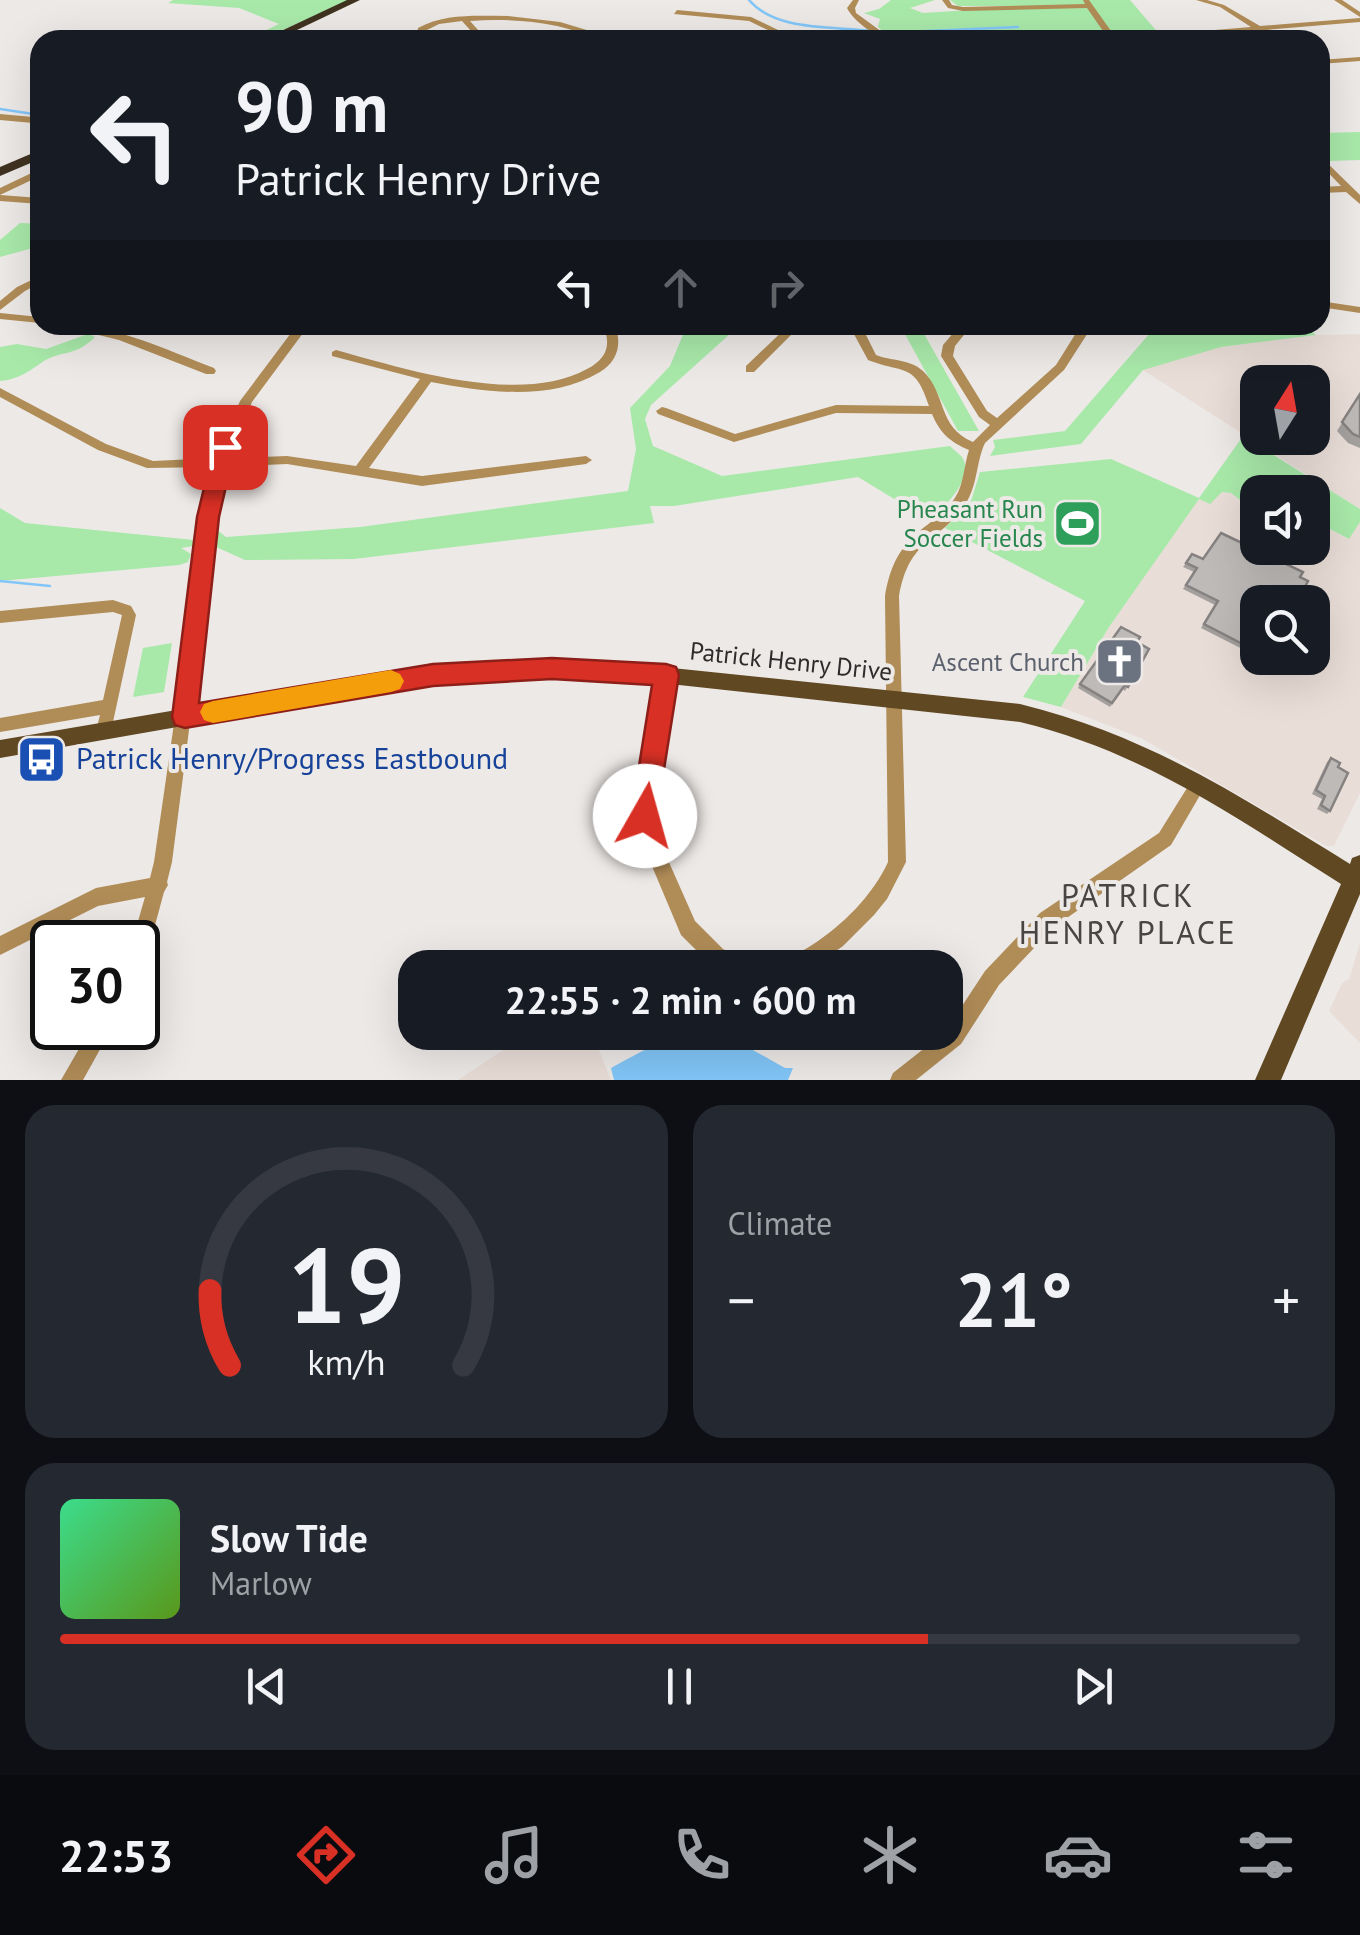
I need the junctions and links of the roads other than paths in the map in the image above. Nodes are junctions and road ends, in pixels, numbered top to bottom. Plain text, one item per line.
1 (355, 0) edge
2 (372, 0) edge
3 (856, 0) edge
4 (945, 0) edge
5 (1199, 0) edge
6 (1337, 0) edge
7 (1088, 3) edge
8 (677, 12) dead end
9 (1360, 18) edge
10 (464, 19) junction
11 (1258, 29) junction
12 (289, 30) edge
13 (308, 30) edge
14 (421, 30) edge
15 (474, 30) edge
16 (580, 30) edge
17 (776, 30) edge
18 (875, 30) edge
19 (1105, 30) edge
20 (1245, 30) edge
21 (1360, 59) edge
22 (1330, 61) edge
23 (0, 118) edge
24 (30, 120) edge
25 (30, 148) edge
26 (30, 158) edge
27 (0, 162) edge
28 (1330, 169) edge
29 (0, 172) edge
30 (30, 178) edge
31 (1349, 189) junction
32 (1330, 190) edge
33 (0, 195) edge
34 (30, 200) edge
35 (1360, 201) edge
36 (30, 284) edge
37 (1330, 306) edge
38 (0, 308) edge
39 (1360, 310) edge
40 (0, 316) edge
41 (30, 319) edge
42 (113, 335) edge
43 (295, 335) edge
44 (612, 335) edge
45 (785, 335) edge
46 (860, 335) edge
47 (958, 335) edge
48 (1081, 335) edge
49 (336, 354) dead end
50 (750, 369) dead end
51 (210, 371) dead end
52 (428, 377) junction
53 (0, 392) edge
54 (662, 410) dead end
55 (936, 410) junction
56 (996, 423) junction
57 (975, 448) junction
58 (586, 460) dead end
59 (220, 464) junction
60 (358, 472) junction
61 (0, 616) edge
62 (666, 675) junction
63 (894, 699) junction
64 (110, 706) junction
65 (185, 717) junction
66 (0, 725) edge
67 (104, 731) junction
68 (0, 750) edge
69 (1198, 786) junction
70 (1358, 876) edge
71 (159, 886) junction
72 (149, 920) edge
73 (0, 946) edge
74 (710, 950) edge
75 (822, 950) edge
76 (89, 1050) edge
77 (71, 1080) edge
78 (900, 1080) edge
79 (1268, 1080) edge

1 - 12 highway
2 - 13 highway
3 - 18 street
4 - 7 street
5 - 11 street
6 - 9 street
7 - 19 street
8 - 17 street
9 - 11 street
10 - 14 street
10 - 15 street
10 - 16 street
11 - 20 street
21 - 22 street
23 - 24 street
25 - 27 highway
26 - 29 highway
28 - 31 street
30 - 33 street
31 - 32 street
31 - 35 street
33 - 34 street
36 - 38 street
37 - 39 street
40 - 41 street
42 - 51 street
43 - 59 street
44 - 52 street
45 - 50 street
46 - 55 street
47 - 56 street
48 - 56 street
49 - 52 street
52 - 60 street
53 - 59 street
54 - 55 street
55 - 57 street
56 - 57 street
57 - 63 street
58 - 60 street
59 - 60 street
59 - 65 street
61 - 64 street
62 - 63 main road, Patrick Henry Drive
62 - 65 main road, Patrick Henry Drive
62 - 74 street
63 - 69 main road, Patrick Henry Drive
63 - 75 street
64 - 66 street
64 - 67 street
65 - 67 main road, Patrick Henry Drive
65 - 71 street
67 - 68 main road, Patrick Henry Drive
69 - 70 main road, Patrick Henry Drive
69 - 78 street
70 - 79 main road
71 - 72 street
71 - 73 street
76 - 77 street

